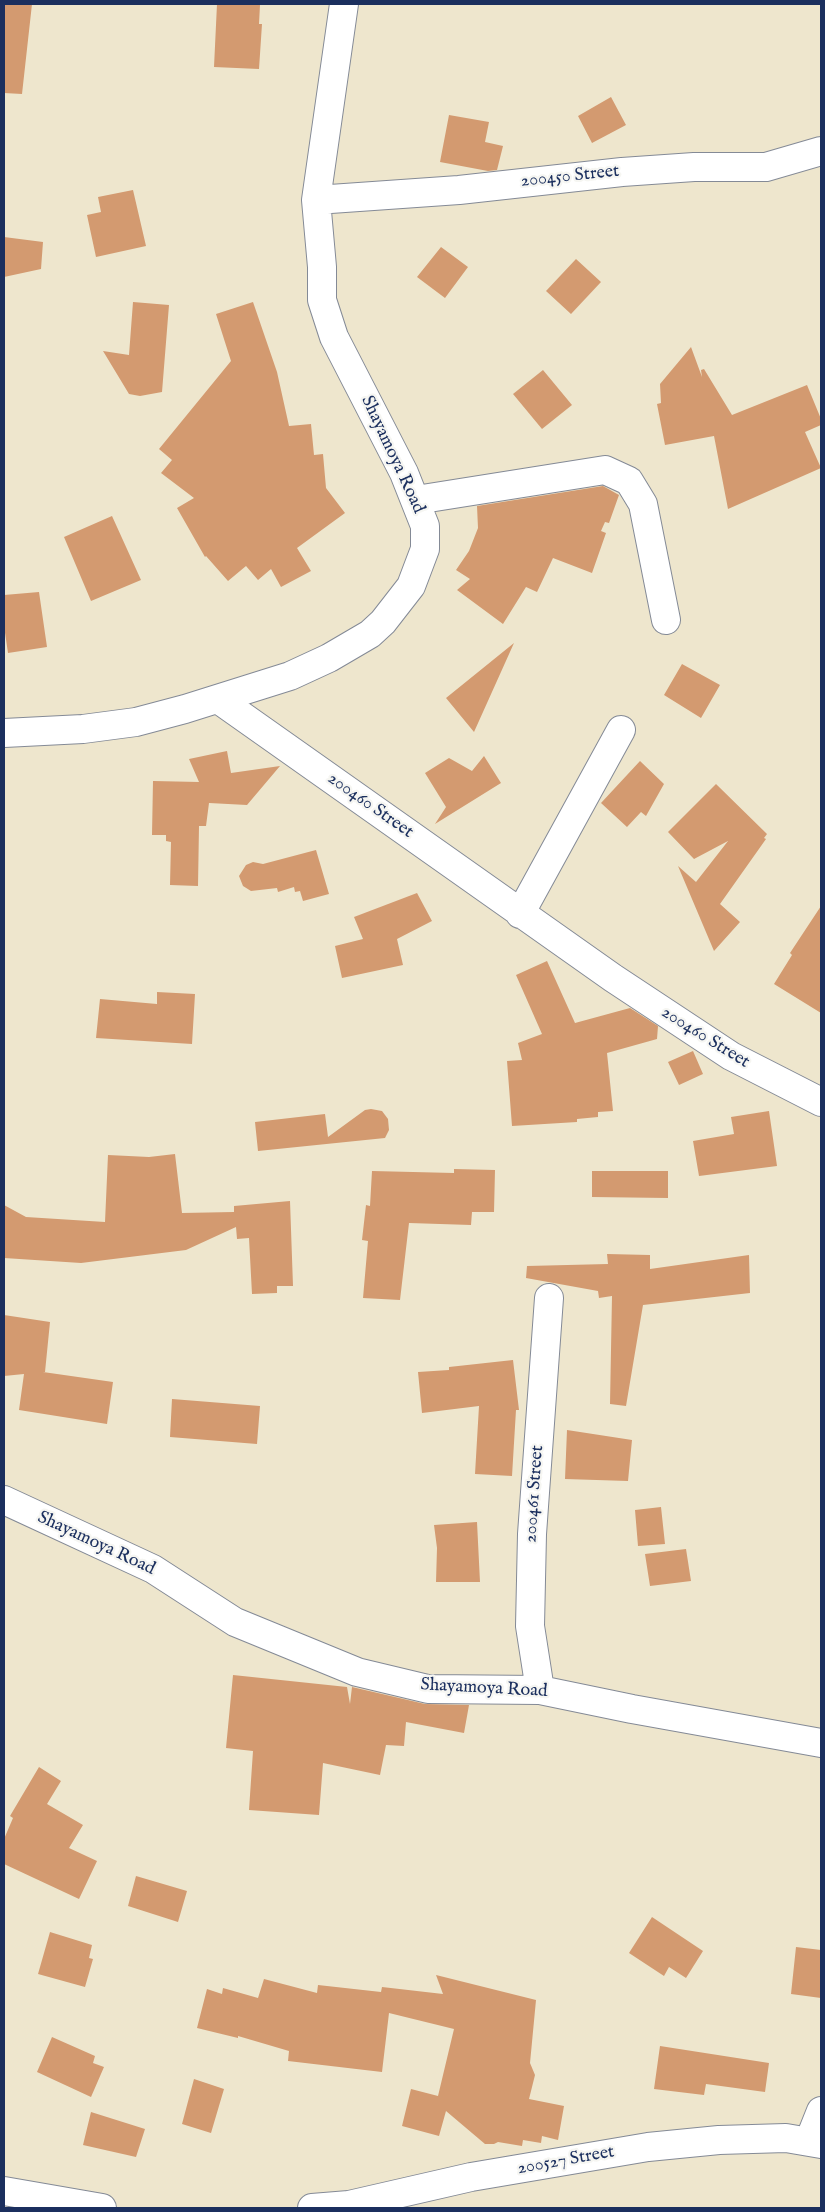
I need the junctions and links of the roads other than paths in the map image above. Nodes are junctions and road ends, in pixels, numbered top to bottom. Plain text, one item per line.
1 (344, 4) edge
2 (821, 152) edge
3 (316, 200) junction
4 (416, 500) junction
5 (666, 620) dead end
6 (218, 699) junction
7 (620, 730) dead end
8 (4, 733) edge
9 (520, 914) junction
10 (821, 1102) edge
11 (549, 1298) dead end
12 (4, 1500) edge
13 (540, 1690) junction
14 (821, 1743) edge
15 (821, 2111) edge
16 (815, 2142) edge
17 (4, 2191) edge
18 (102, 2208) edge
19 (313, 2208) edge

1 - 3 street, Shayamoya Road
2 - 3 street, 200450 Street
3 - 4 street, Shayamoya Road
4 - 5 street
4 - 6 street, Shayamoya Road
6 - 8 street, Shayamoya Road
6 - 9 street, 200460 Street
7 - 9 street
9 - 10 street, 200460 Street
11 - 13 street, 200461 Street
12 - 13 street, Shayamoya Road
13 - 14 street, Shayamoya Road
15 - 16 street
16 - 19 street, 200527 Street
17 - 18 street

